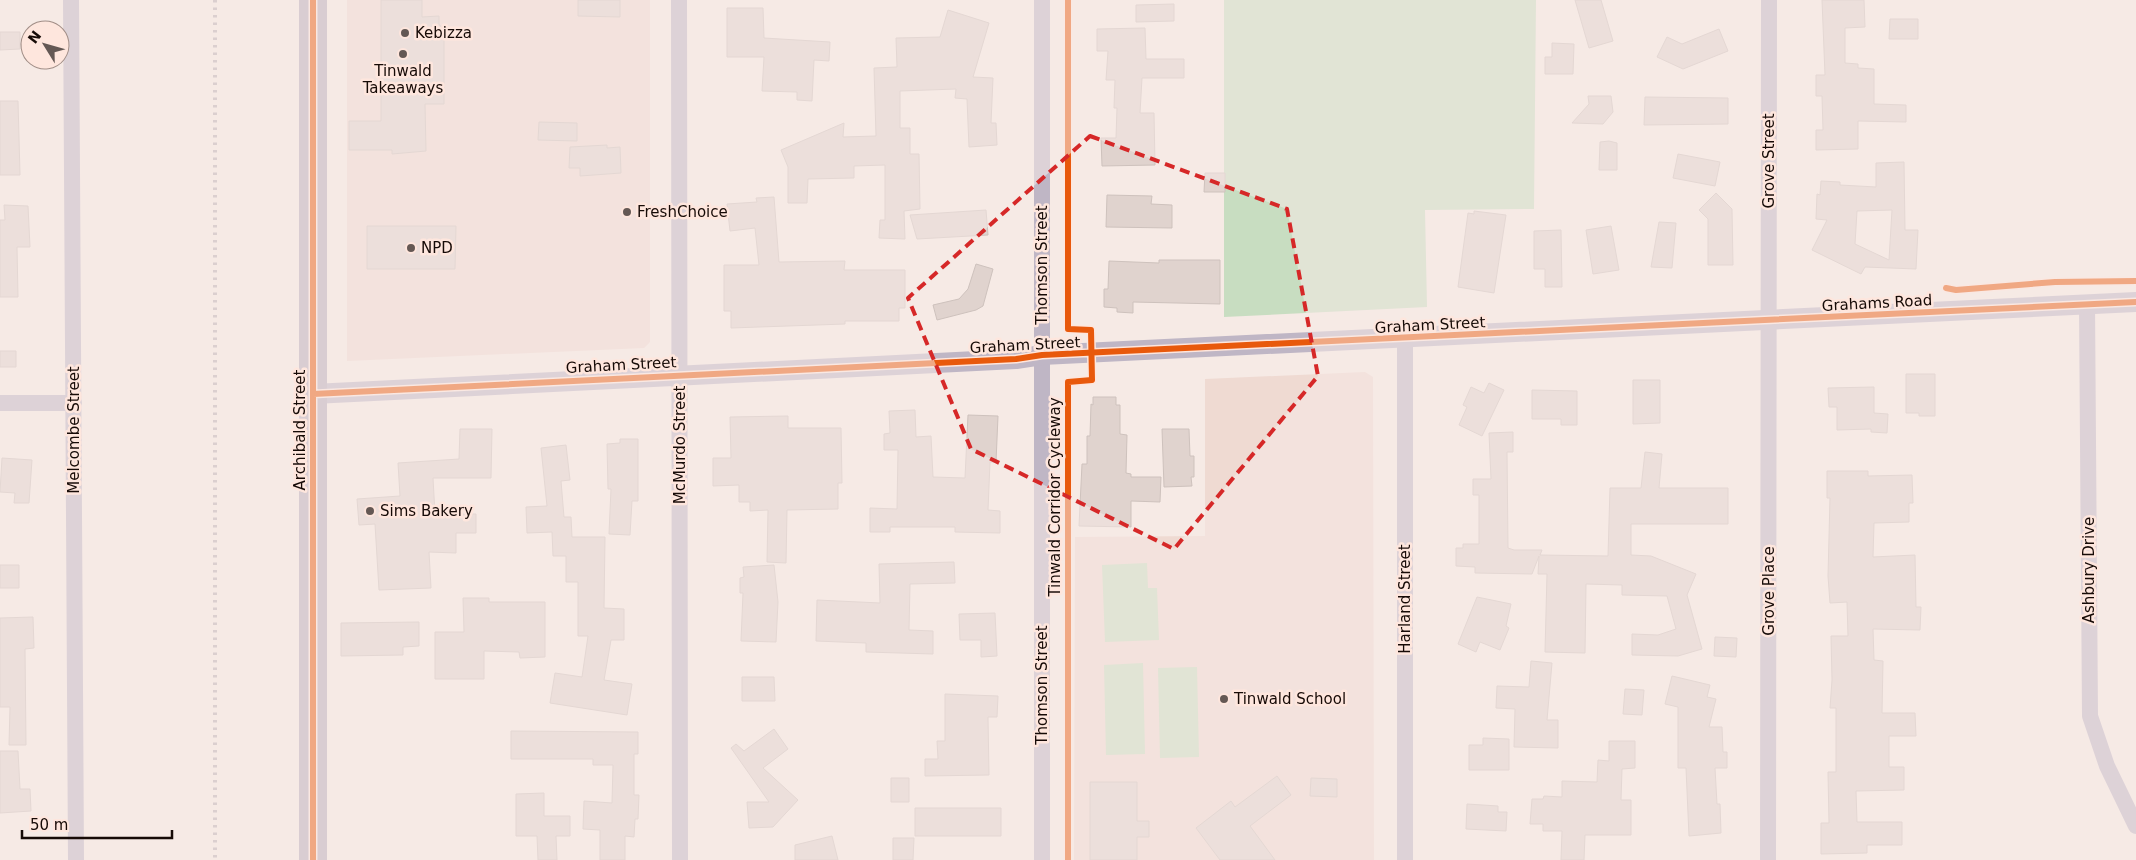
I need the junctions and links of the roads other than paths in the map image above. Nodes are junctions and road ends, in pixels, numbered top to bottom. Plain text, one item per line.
1 (71, 0) edge
2 (313, 0) edge
3 (679, 0) edge
4 (1042, 0) edge
5 (1769, 0) edge
6 (2136, 302) edge
7 (2087, 304) junction
8 (1769, 321) junction
9 (1405, 339) junction
10 (1042, 355) junction
11 (680, 375) junction
12 (313, 394) junction
13 (0, 403) edge
14 (74, 403) junction
15 (2136, 826) edge
16 (76, 860) edge
17 (313, 860) edge
18 (680, 860) edge
19 (1042, 860) edge
20 (1405, 860) edge
21 (1768, 860) edge

1 - 14 street, Melcombe Street
2 - 12 highway, Archibald Street
3 - 11 street, McMurdo Street
4 - 10 street, Thomson Street
5 - 8 street, Grove Street
6 - 7 street, Grahams Road
7 - 8 street, Grahams Road
7 - 15 street, Ashbury Drive
8 - 9 street, Graham Street
8 - 21 street, Grove Place
9 - 10 street, Graham Street
9 - 20 street, Harland Street
10 - 11 street, Graham Street
10 - 19 street, Thomson Street
11 - 12 street, Graham Street
11 - 18 street, McMurdo Street
12 - 17 highway, Archibald Street
13 - 14 street
14 - 16 street, Melcombe Street

